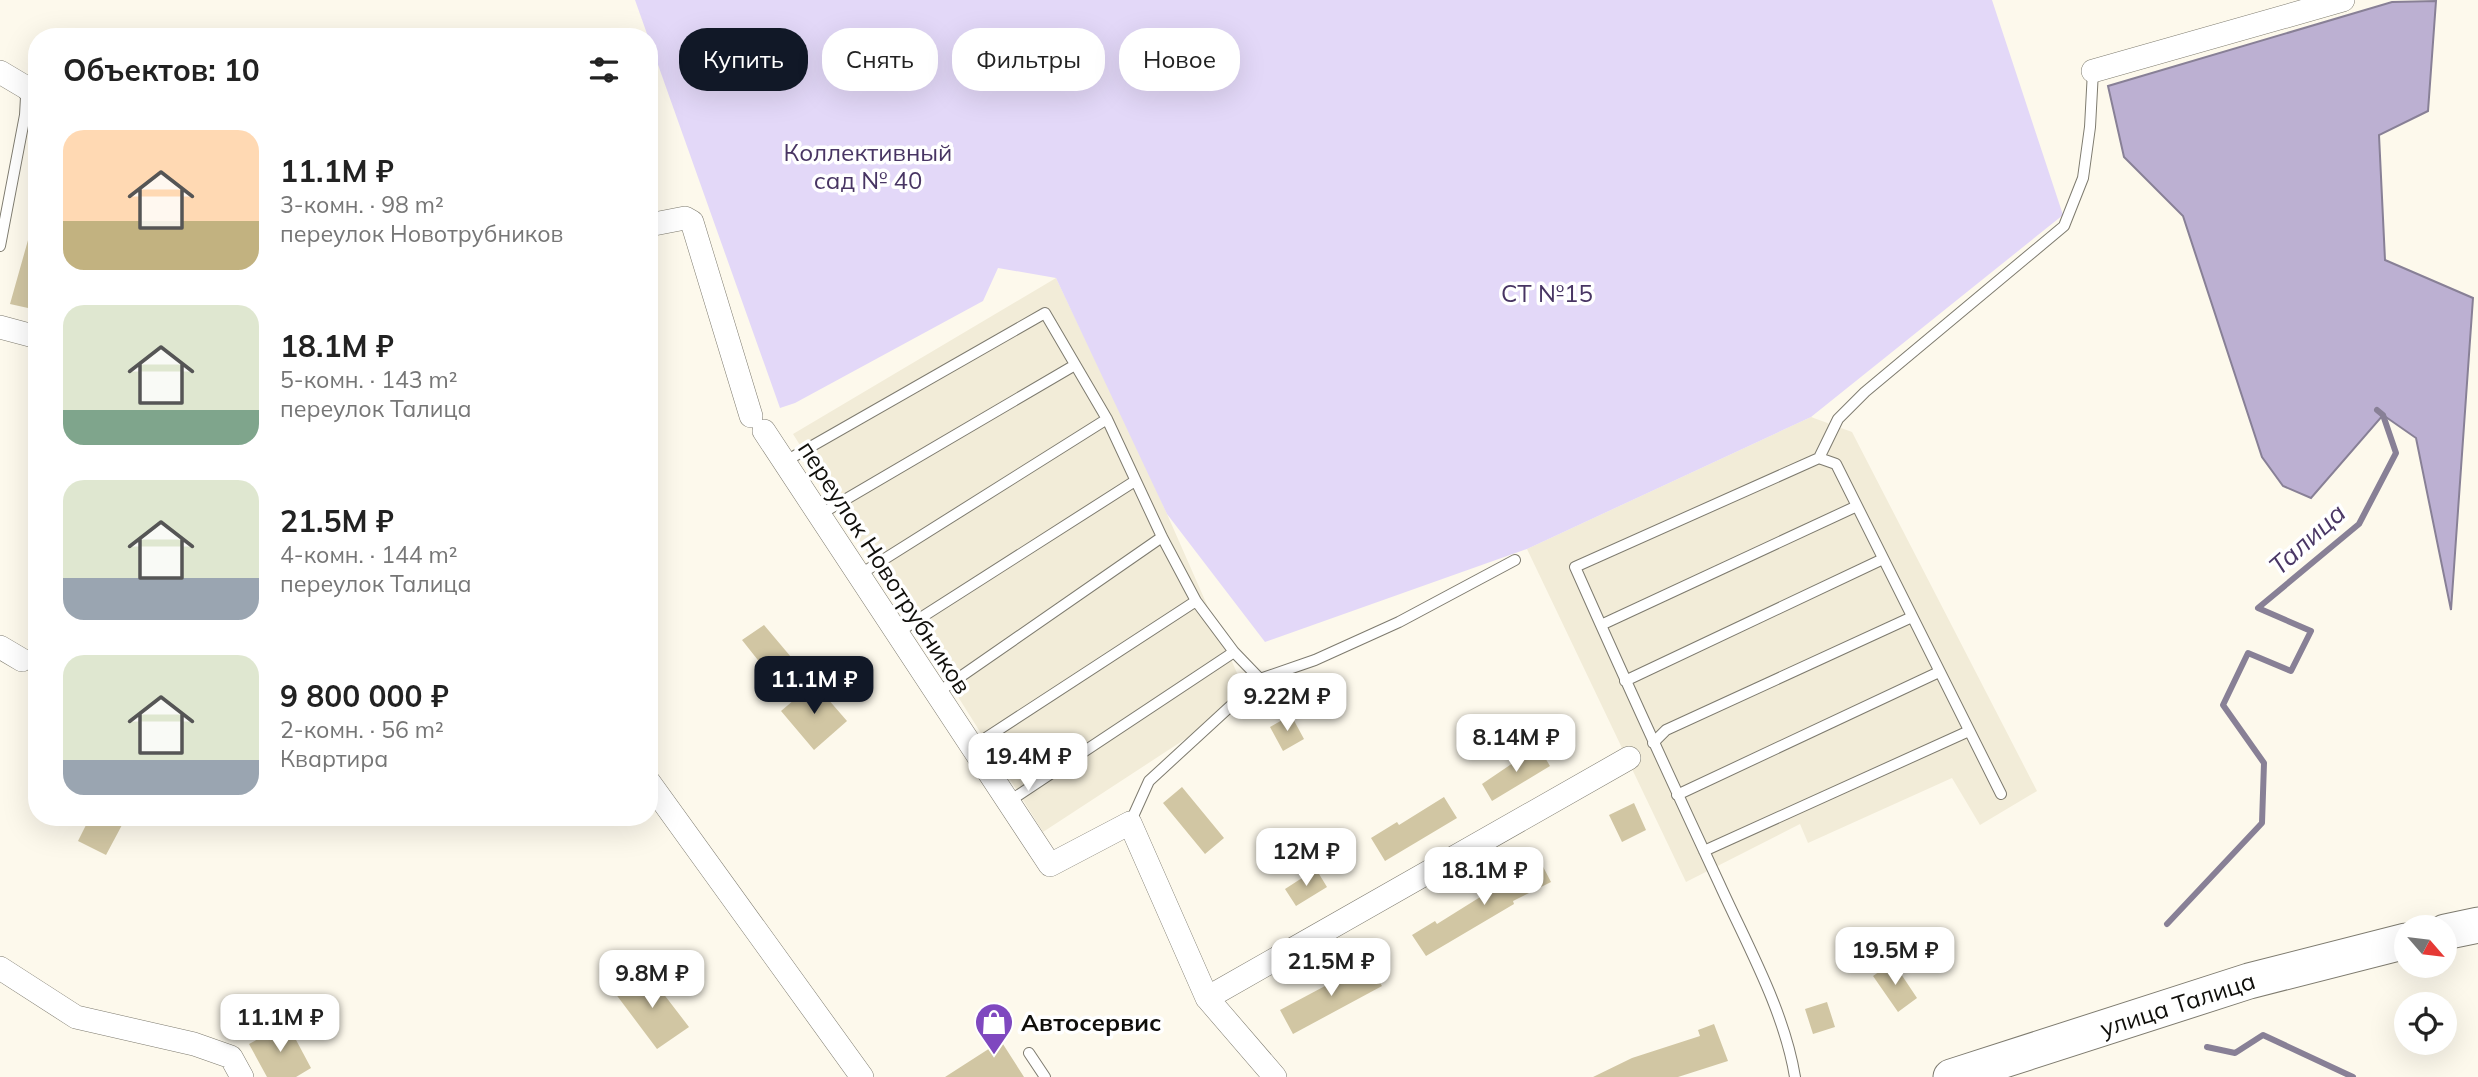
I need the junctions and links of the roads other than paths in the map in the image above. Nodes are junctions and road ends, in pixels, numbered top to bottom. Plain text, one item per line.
1 (2343, 0) edge
2 (2093, 71) joint
3 (8, 76) edge
4 (28, 88) edge
5 (658, 223) edge
6 (0, 246) edge
7 (0, 327) edge
8 (28, 335) edge
9 (1075, 365) junction
10 (1107, 419) junction
11 (1819, 458) junction
12 (784, 462) junction
13 (1135, 481) junction
14 (1857, 506) junction
15 (819, 515) junction
16 (1161, 537) junction
17 (1883, 559) junction
18 (1516, 560) dead end
19 (859, 575) junction
20 (1196, 601) junction
21 (1912, 617) junction
22 (1601, 625) junction
23 (897, 633) junction
24 (0, 647) edge
25 (1234, 652) junction
26 (22, 660) dead end
27 (1939, 672) junction
28 (1260, 679) junction
29 (1625, 681) junction
30 (937, 693) junction
31 (1969, 731) junction
32 (1653, 743) junction
33 (972, 747) junction
34 (1629, 758) dead end
35 (658, 794) edge
36 (2001, 794) dead end
37 (1677, 795) junction
38 (1008, 802) junction
39 (1130, 823) junction
40 (1704, 851) junction
41 (2478, 925) edge
42 (2457, 929) edge
43 (2394, 944) edge
44 (0, 968) edge
45 (1207, 998) junction
46 (1029, 1053) dead end
47 (242, 1077) edge
48 (862, 1077) edge
49 (1045, 1077) edge
50 (1275, 1077) edge
51 (1795, 1077) edge
52 (1951, 1077) edge

1 - 2 street
2 - 11 lane
3 - 4 street
3 - 6 lane
5 - 12 street, переулок Новотрубников
7 - 8 street
9 - 10 lane
9 - 12 lane
9 - 15 lane
10 - 13 lane
10 - 19 lane
11 - 14 lane
11 - 22 lane
12 - 15 street, переулок Новотрубников
13 - 16 lane
13 - 23 lane
14 - 17 lane
14 - 22 lane
15 - 19 street, переулок Новотрубников
16 - 20 lane
16 - 30 lane
17 - 21 lane
17 - 29 lane
18 - 28 lane
19 - 23 street, переулок Новотрубников
20 - 25 lane
20 - 33 lane
21 - 27 lane
21 - 32 lane
22 - 29 lane
23 - 30 street, переулок Новотрубников
24 - 26 street
25 - 28 lane
25 - 38 lane
27 - 31 lane
27 - 37 lane
28 - 39 lane
29 - 32 lane
30 - 33 street, переулок Новотрубников
31 - 36 lane
31 - 40 lane
32 - 37 lane
33 - 38 street, переулок Новотрубников
34 - 45 street
35 - 48 street
37 - 40 lane
38 - 39 street, переулок Новотрубников
39 - 45 street
40 - 51 lane
41 - 42 main road
43 - 52 main road, улица Талица
44 - 47 street
45 - 50 street
46 - 49 lane

